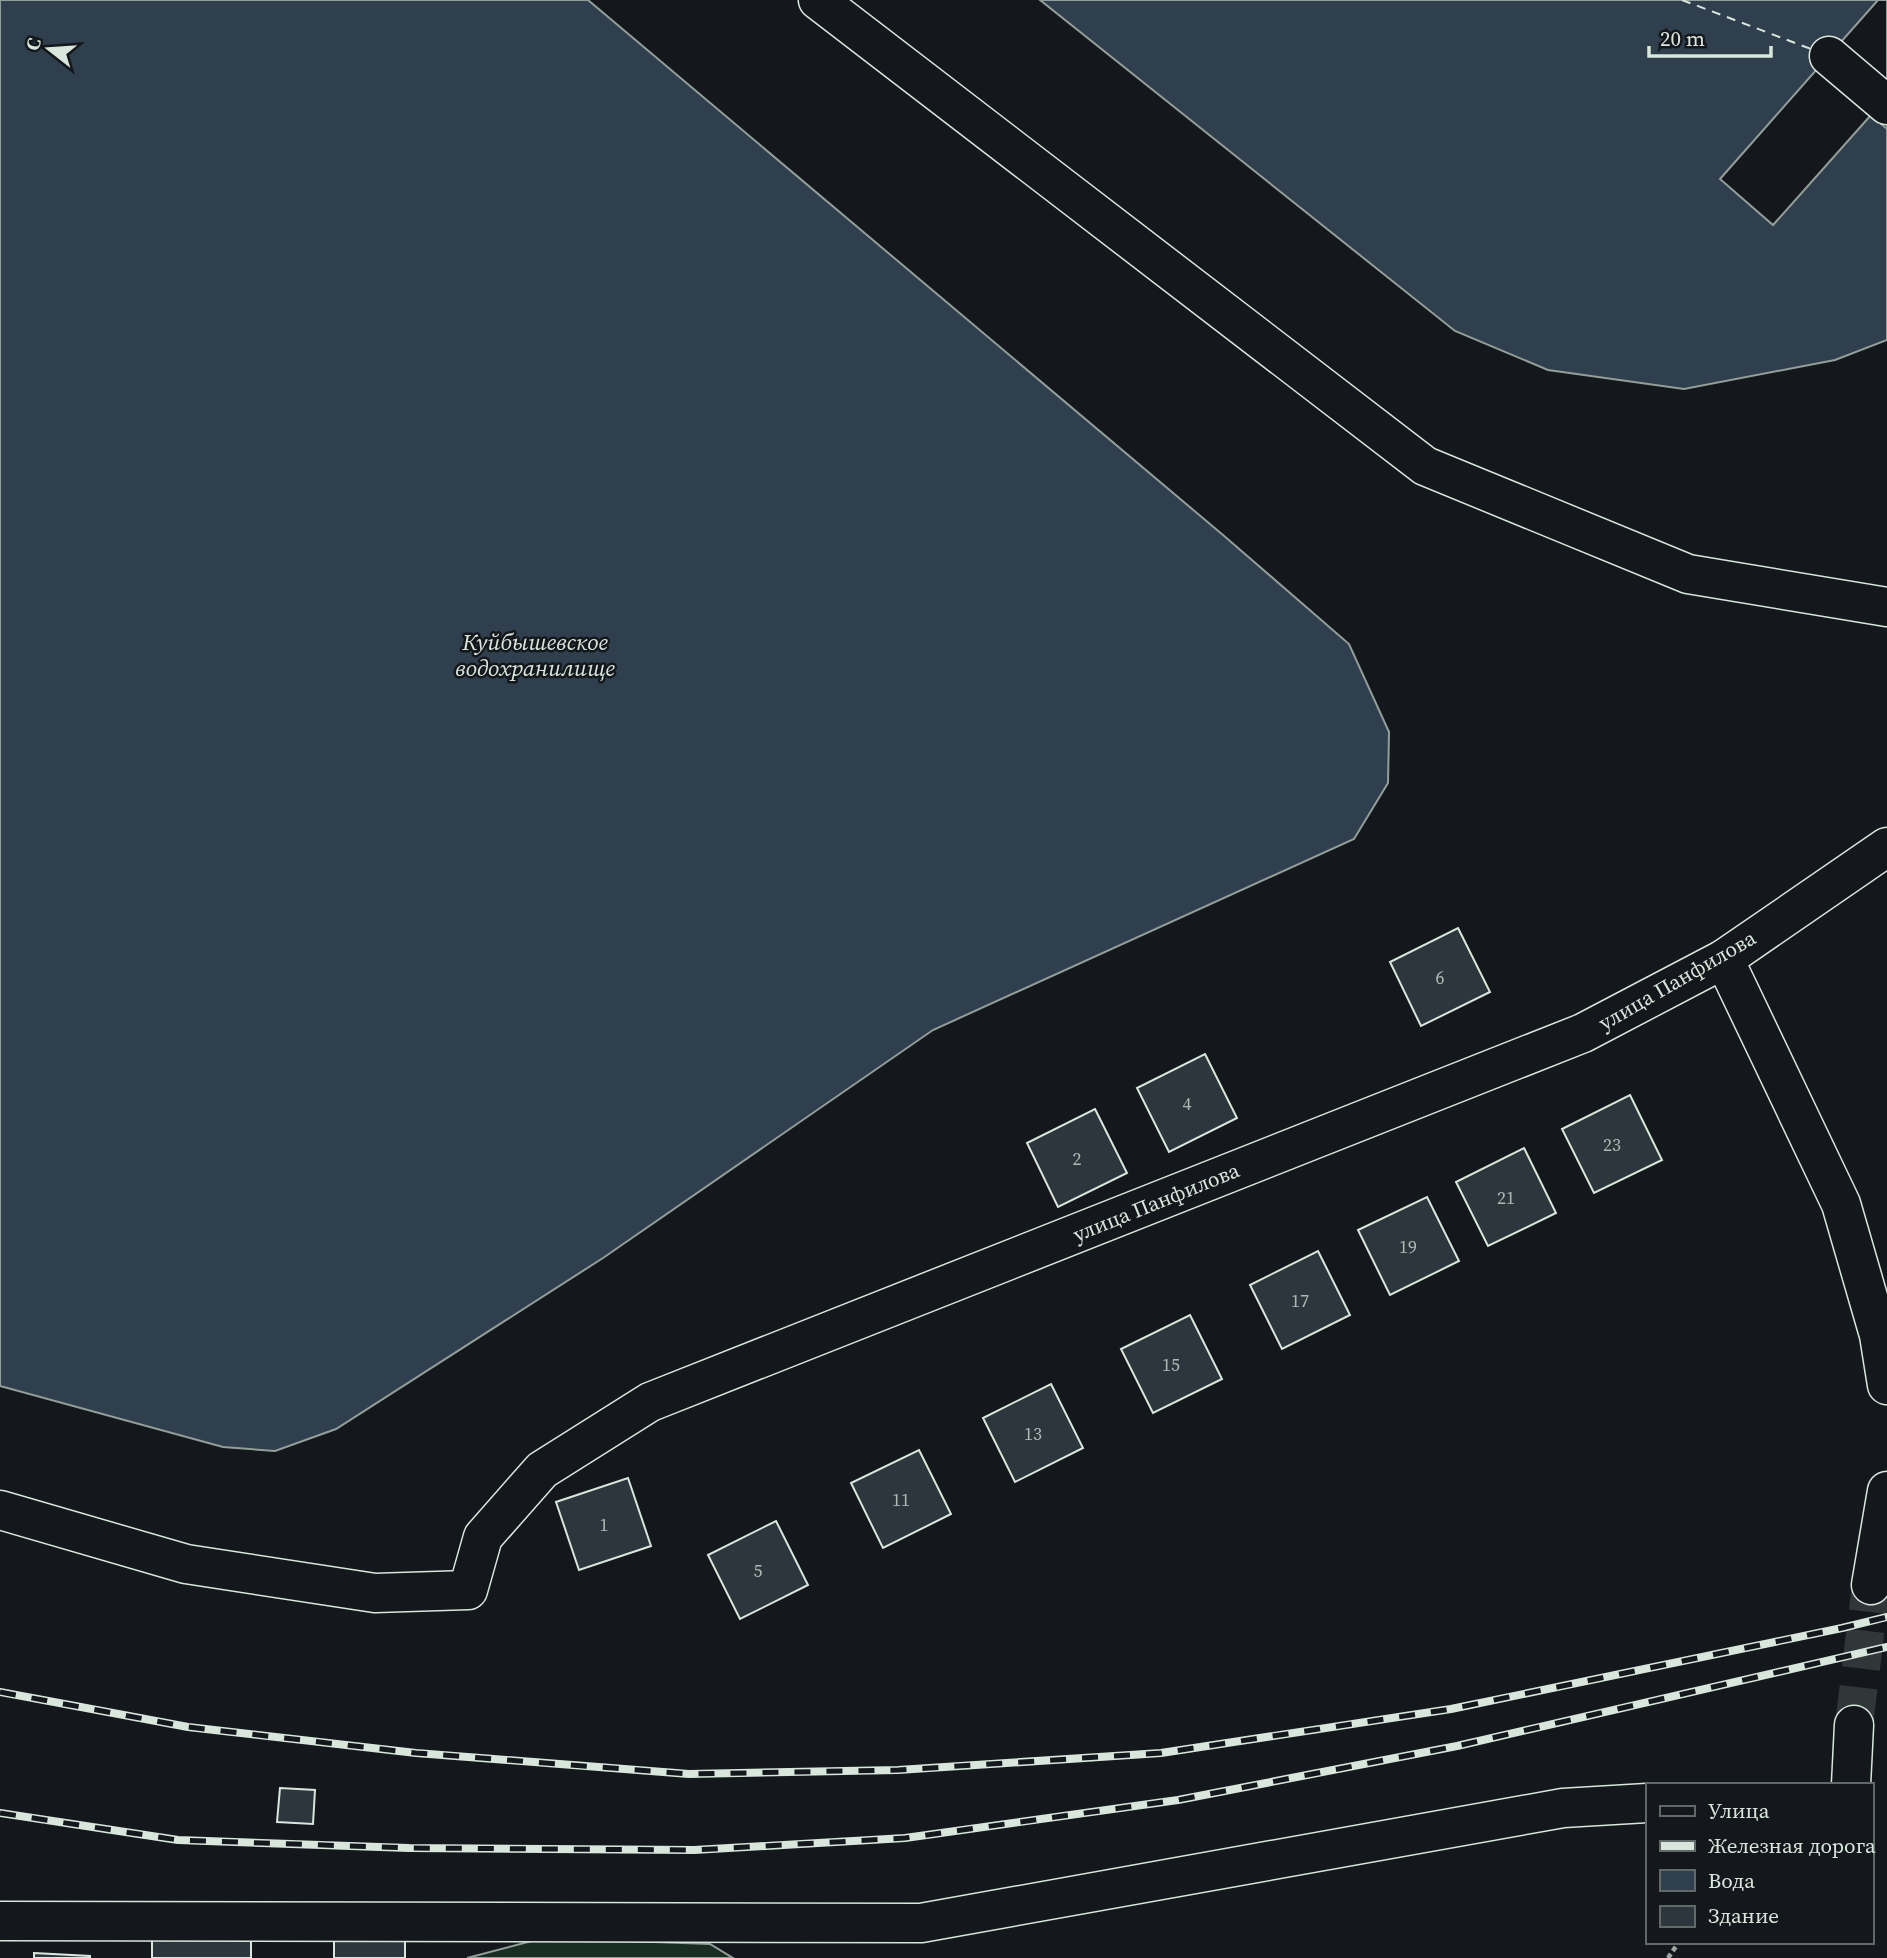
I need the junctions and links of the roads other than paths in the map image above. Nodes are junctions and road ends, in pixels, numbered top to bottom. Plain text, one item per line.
1 (818, 0) edge
2 (1829, 56) dead end
3 (1887, 105) edge
4 (1887, 607) edge
5 (1887, 847) edge
6 (1724, 959) junction
7 (1887, 1385) edge
8 (1887, 1491) edge
9 (0, 1510) edge
10 (1871, 1585) tunnel mouth
11 (1854, 1725) tunnel mouth
12 (1851, 1783) edge
13 (1646, 1803) edge
14 (0, 1921) edge

1 - 4 street
2 - 3 street
5 - 6 street, улица Панфилова
6 - 7 street
6 - 9 street, улица Панфилова
8 - 10 street
11 - 12 street
13 - 14 street

